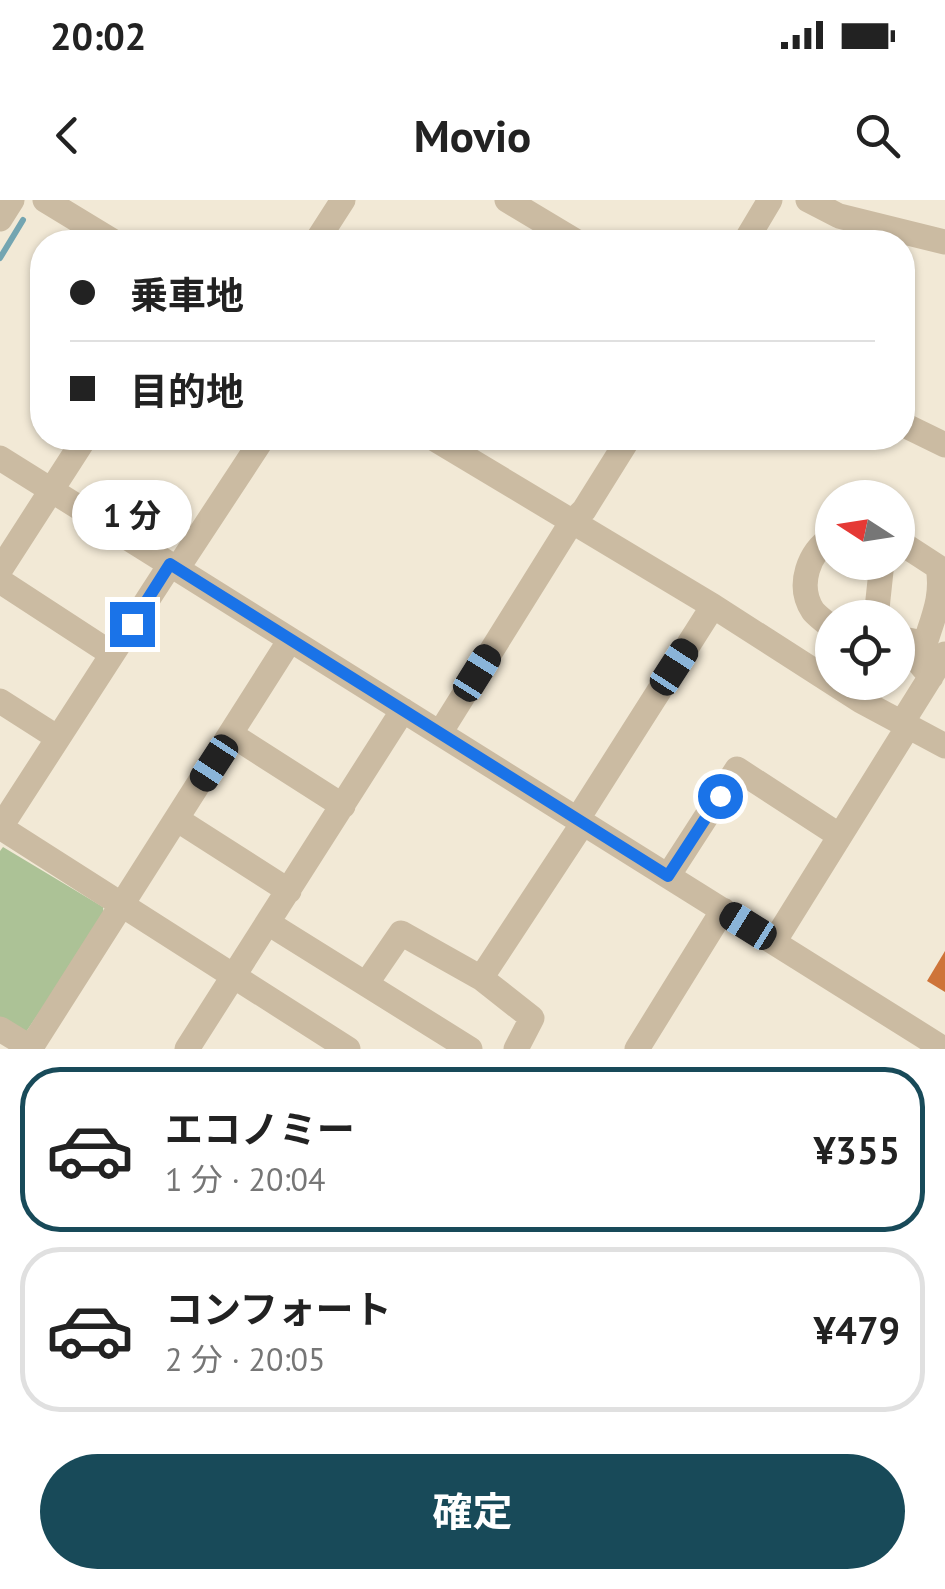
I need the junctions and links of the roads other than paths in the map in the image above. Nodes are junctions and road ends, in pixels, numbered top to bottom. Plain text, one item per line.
1 (12, 200) edge
2 (45, 200) edge
3 (343, 200) edge
4 (507, 200) edge
5 (770, 200) edge
6 (821, 203) edge
7 (0, 219) edge
8 (94, 230) edge
9 (324, 230) edge
10 (558, 230) edge
11 (753, 230) edge
12 (896, 230) edge
13 (915, 235) edge
14 (945, 242) edge
15 (915, 430) edge
16 (945, 444) edge
17 (77, 450) edge
18 (254, 450) edge
19 (452, 450) edge
20 (622, 450) edge
21 (0, 458) edge
22 (52, 490) junction
23 (571, 522) junction
24 (915, 552) edge
25 (815, 554) edge
26 (173, 567) junction
27 (0, 570) edge
28 (0, 582) edge
29 (713, 606) junction
30 (815, 613) edge
31 (290, 640) junction
32 (924, 653) edge
33 (112, 654) junction
34 (814, 671) joint
35 (0, 701) edge
36 (403, 710) junction
37 (906, 723) junction
38 (440, 734) junction
39 (232, 735) junction
40 (58, 738) junction
41 (945, 746) edge
42 (342, 806) junction
43 (178, 820) junction
44 (580, 821) junction
45 (0, 827) edge
46 (840, 836) junction
47 (668, 876) junction
48 (289, 891) junction
49 (121, 905) junction
50 (723, 910) junction
51 (268, 923) junction
52 (774, 942) junction
53 (233, 977) junction
54 (481, 978) junction
55 (366, 984) junction
56 (0, 1028) edge
57 (30, 1048) edge
58 (187, 1049) edge
59 (348, 1049) edge
60 (470, 1049) edge
61 (516, 1049) edge
62 (637, 1049) edge
63 (944, 1049) edge

1 - 7 street
2 - 8 street
3 - 9 street
4 - 10 street
5 - 11 street
6 - 12 street
13 - 14 street
15 - 16 street
17 - 22 street
18 - 26 street
19 - 23 street
20 - 23 street
21 - 22 street
22 - 26 street
22 - 27 street
23 - 29 street
23 - 38 street
24 - 32 street
25 - 30 street
26 - 31 street
26 - 33 street
28 - 33 street
29 - 34 street
29 - 44 street
31 - 36 street
31 - 39 street
32 - 37 street
33 - 40 street
34 - 37 street
35 - 40 street
36 - 38 street
36 - 42 street
37 - 41 street
37 - 46 street
38 - 44 street
39 - 42 street
39 - 43 street
40 - 45 street
42 - 48 street
43 - 48 street
43 - 49 street
44 - 47 street
44 - 54 street
45 - 49 street
46 - 47 street
46 - 52 street
47 - 50 street
48 - 51 street
49 - 53 street
49 - 57 street
50 - 52 street
50 - 62 street
51 - 53 street
51 - 55 street
52 - 63 street
53 - 58 street
53 - 59 street
54 - 55 street
54 - 61 street
55 - 60 street
56 - 57 street

